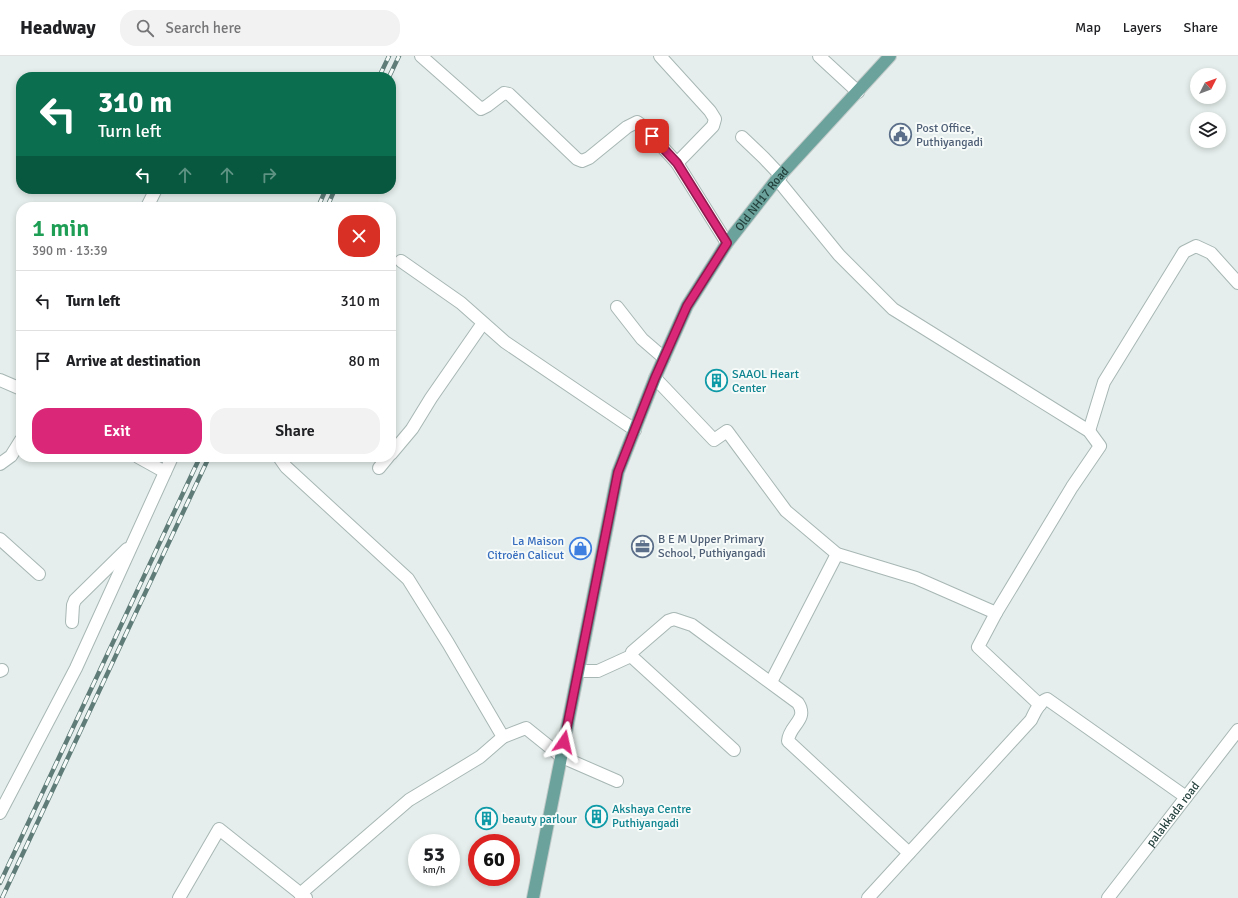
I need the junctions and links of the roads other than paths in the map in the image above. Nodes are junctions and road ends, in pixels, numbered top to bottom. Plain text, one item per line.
1 (421, 56) edge
2 (660, 56) edge
3 (819, 56) edge
4 (890, 56) edge
5 (858, 92) junction
6 (742, 137) dead end
7 (677, 163) junction
8 (779, 178) junction
9 (727, 243) junction
10 (401, 261) dead end
11 (1238, 283) edge
12 (617, 308) dead end
13 (483, 323) junction
14 (664, 358) junction
15 (655, 378) junction
16 (0, 380) edge
17 (16, 387) edge
18 (635, 430) junction
19 (1089, 431) junction
20 (16, 448) edge
21 (396, 448) edge
22 (147, 462) edge
23 (170, 462) edge
24 (282, 462) edge
25 (384, 462) edge
26 (0, 464) edge
27 (379, 468) dead end
28 (165, 472) junction
29 (0, 539) edge
30 (132, 544) junction
31 (837, 554) junction
32 (39, 574) dead end
33 (996, 613) junction
34 (72, 622) dead end
35 (631, 656) junction
36 (578, 671) junction
37 (771, 682) junction
38 (1040, 705) junction
39 (1238, 730) edge
40 (503, 737) junction
41 (734, 750) dead end
42 (562, 757) junction
43 (617, 781) dead end
44 (1186, 797) junction
45 (0, 813) edge
46 (909, 853) junction
47 (303, 896) edge
48 (179, 898) edge
49 (533, 898) edge
50 (868, 898) edge
51 (1108, 898) edge

1 - 7 street
2 - 7 street
3 - 5 street
4 - 5 main road, Old NH17 Road
5 - 8 main road, Old NH17 Road
6 - 8 street
7 - 9 street
8 - 9 main road, Old NH17 Road
8 - 19 street
9 - 14 main road, Old NH17 Road
10 - 13 street
11 - 19 street
12 - 14 street
13 - 18 street
13 - 21 street
14 - 15 main road, Old NH17 Road
15 - 18 main road, Old NH17 Road
15 - 31 street
16 - 17 street
18 - 36 main road, Old NH17 Road
19 - 33 street
20 - 26 street
22 - 28 street
23 - 28 street
24 - 40 street
25 - 27 street
28 - 30 street
29 - 32 street
30 - 34 street
30 - 45 street
31 - 33 street
31 - 37 street
33 - 38 street
35 - 36 street
35 - 37 street
35 - 41 street
36 - 42 main road, Old NH17 Road
37 - 46 street
38 - 44 street
38 - 46 street
39 - 44 street, palakkada road
40 - 42 street
40 - 47 street
42 - 43 street
42 - 49 main road, Old NH17 Road
44 - 51 street, palakkada road
46 - 50 street
47 - 48 street

